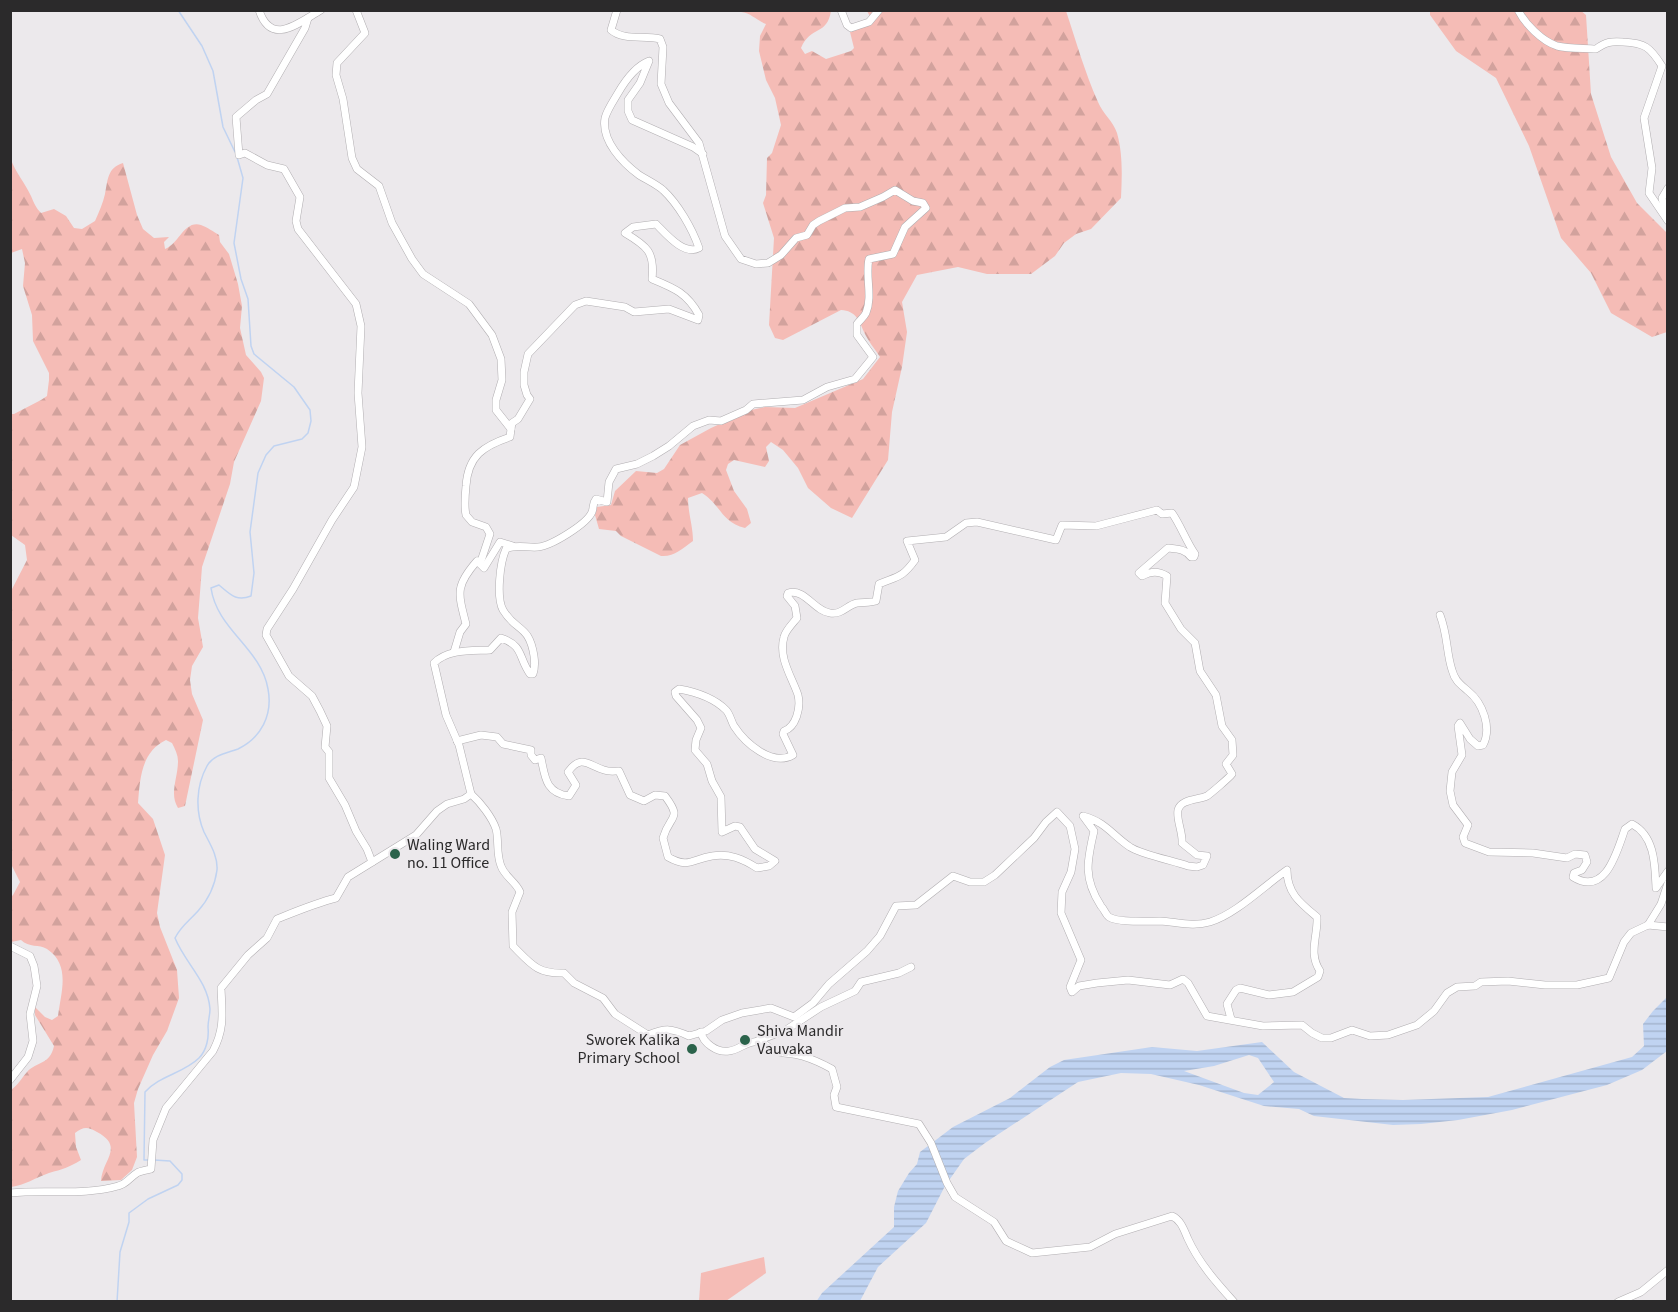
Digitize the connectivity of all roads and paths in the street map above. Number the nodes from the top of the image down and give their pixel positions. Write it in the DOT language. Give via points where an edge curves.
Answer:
graph roads {
  1 [pos="259,10"];
  2 [pos="321,10"];
  3 [pos="356,10"];
  4 [pos="617,10"];
  5 [pos="841,10"];
  6 [pos="879,10"];
  7 [pos="1518,10"];
  8 [pos="308,18"];
  9 [pos="703,154"];
  10 [pos="1668,188"];
  11 [pos="1668,220"];
  12 [pos="511,429"];
  13 [pos="513,546"];
  14 [pos="478,561"];
  15 [pos="1440,615"];
  16 [pos="454,652"];
  17 [pos="457,741"];
  18 [pos="471,794"];
  19 [pos="372,862"];
  20 [pos="1668,871"];
  21 [pos="1668,883"];
  22 [pos="1648,925"];
  23 [pos="1668,927"];
  24 [pos="10,946"];
  25 [pos="911,967"];
  26 [pos="1231,1019"];
  27 [pos="701,1032"];
  28 [pos="757,1041"];
  29 [pos="10,1080"];
  30 [pos="10,1193"];
  31 [pos="1668,1270"];
  32 [pos="1234,1302"];
  33 [pos="1618,1302"];
  1 -- 8 [label="street" via="263,23 273,30 282,31"];
  2 -- 8 [label="street"];
  3 -- 12 [label="street" via="365,33 337,63 336,75 352,158 357,169 379,186 392,223 423,274 469,304 492,335 501,359 502,380 496,410"];
  4 -- 9 [label="street" via="611,30 618,36 660,39 661,84"];
  5 -- 6 [label="street" via="851,28 869,22"];
  7 -- 11 [label="street" via="1523,20 1558,46 1596,49 1606,42 1640,43 1653,52 1662,66 1644,118 1652,168 1649,193"];
  8 -- 19 [label="street" via="267,94 236,117 237,144 239,155 245,153 284,169 300,197 298,229 356,304 361,326 358,393 362,447 354,487 266,635 289,676 312,696 320,711 327,726 329,778"];
  9 -- 12 [label="street" via="632,120 628,100 649,61 644,63 624,84 605,118 606,137 623,160 671,199 699,248 685,249 656,224 633,227 625,233 650,252 654,264 652,279 692,302 698,320 669,309 634,312 626,307 586,301 575,305 528,354 524,385 531,399"];
  9 -- 13 [label="street" via="725,236 741,258 756,264 768,263 781,255 796,238 807,235 813,225 835,213 860,207 895,189 923,203 926,208 904,227 893,254 868,259 868,300 865,314 857,324 857,335 873,357 855,379 803,400 753,404 721,421 709,420 693,426 653,456 616,469 609,482 607,502 596,499 586,520 564,537 543,546"];
  10 -- 11 [label="street" via="1662,198"];
  12 -- 14 [label="street" via="510,437 489,445 474,458 468,471 466,515 486,527 490,534 482,561"];
  13 -- 14 [label="street" via="500,542 484,567"];
  13 -- 16 [label="street" via="506,549 501,565 501,607 531,641 533,674 526,669 514,643 501,638 490,650"];
  14 -- 16 [label="street" via="459,590 465,624"];
  15 -- 20 [label="street" via="1458,684 1479,703 1485,720 1483,745 1478,746 1460,723 1458,726 1462,755 1452,772 1450,791 1453,805 1468,825 1465,843 1489,852 1567,858 1585,855 1587,862 1573,877 1581,882 1597,879 1609,871 1625,829 1632,824 1642,830 1650,843 1656,888"];
  16 -- 17 [label="street" via="434,663 446,715"];
  17 -- 18 [label="street"];
  17 -- 26 [label="street" via="481,735 531,750 535,760 541,758 548,784 563,795 569,796 576,785 568,772 580,762 619,771 630,795 644,801 655,795 664,796 675,810 663,838 668,857 687,864 712,856 729,856 757,868 769,866 775,861 755,849 740,827 722,832 721,797 707,764 695,750 701,728 675,692 691,691 716,702 728,711 745,740 761,753 790,758 793,755 783,734 795,724 798,697 783,659 784,637 797,618 788,593 796,592 821,611 832,614 855,603 876,601 879,585 904,574 915,560 907,541 946,537 966,523 1056,540 1062,525 1096,526 1157,510 1172,513 1194,557 1182,549 1168,548 1139,573 1142,576 1160,572 1167,576 1165,603 1195,643 1200,672 1216,695 1222,726 1232,740 1233,755 1226,764 1232,774 1208,795 1182,804 1178,810 1182,843 1197,855 1208,856 1203,865 1188,866 1131,848 1110,828 1083,816 1094,831 1087,874 1109,917 1190,925 1211,921 1245,903 1287,870 1296,899 1317,917 1313,956 1320,972 1293,992 1269,995 1236,990 1227,1004"];
  18 -- 19 [label="street" via="447,804 416,835"];
  18 -- 27 [label="street" via="496,829 500,864 520,892 512,912 513,946 534,967 564,973 648,1035 674,1029 689,1036"];
  19 -- 30 [label="street" via="348,877 336,898 277,919 267,939 225,982 221,988 223,1025 217,1042 166,1108 153,1140 151,1169 112,1188"];
  21 -- 22 [label="street"];
  22 -- 23 [label="street"];
  22 -- 26 [label="street" via="1631,933 1624,942 1609,978 1577,984 1508,981 1457,987 1417,1025 1388,1035 1370,1036 1352,1030 1322,1038 1302,1025 1263,1026"];
  24 -- 29 [label="street" via="30,956 37,986 30,1014 33,1041 28,1057"];
  25 -- 28 [label="street" via="861,982 855,991 786,1030"];
  26 -- 27 [label="street" via="1207,1016 1183,979 1170,985 1128,980 1097,983 1079,986 1072,992 1070,987 1081,960 1061,913 1061,903 1075,849 1070,826 1057,812 984,882 953,876 916,904 896,906 867,951 794,1017 771,1008 742,1013"];
  27 -- 28 [label="street" via="710,1046 721,1051"];
  28 -- 32 [label="street" via="772,1050 802,1056 832,1069 837,1087 836,1107 919,1124 955,1197 994,1222 1006,1241 1032,1253 1090,1247 1172,1216 1179,1219 1213,1281"];
  31 -- 33 [label="street" via="1641,1292"];
}
